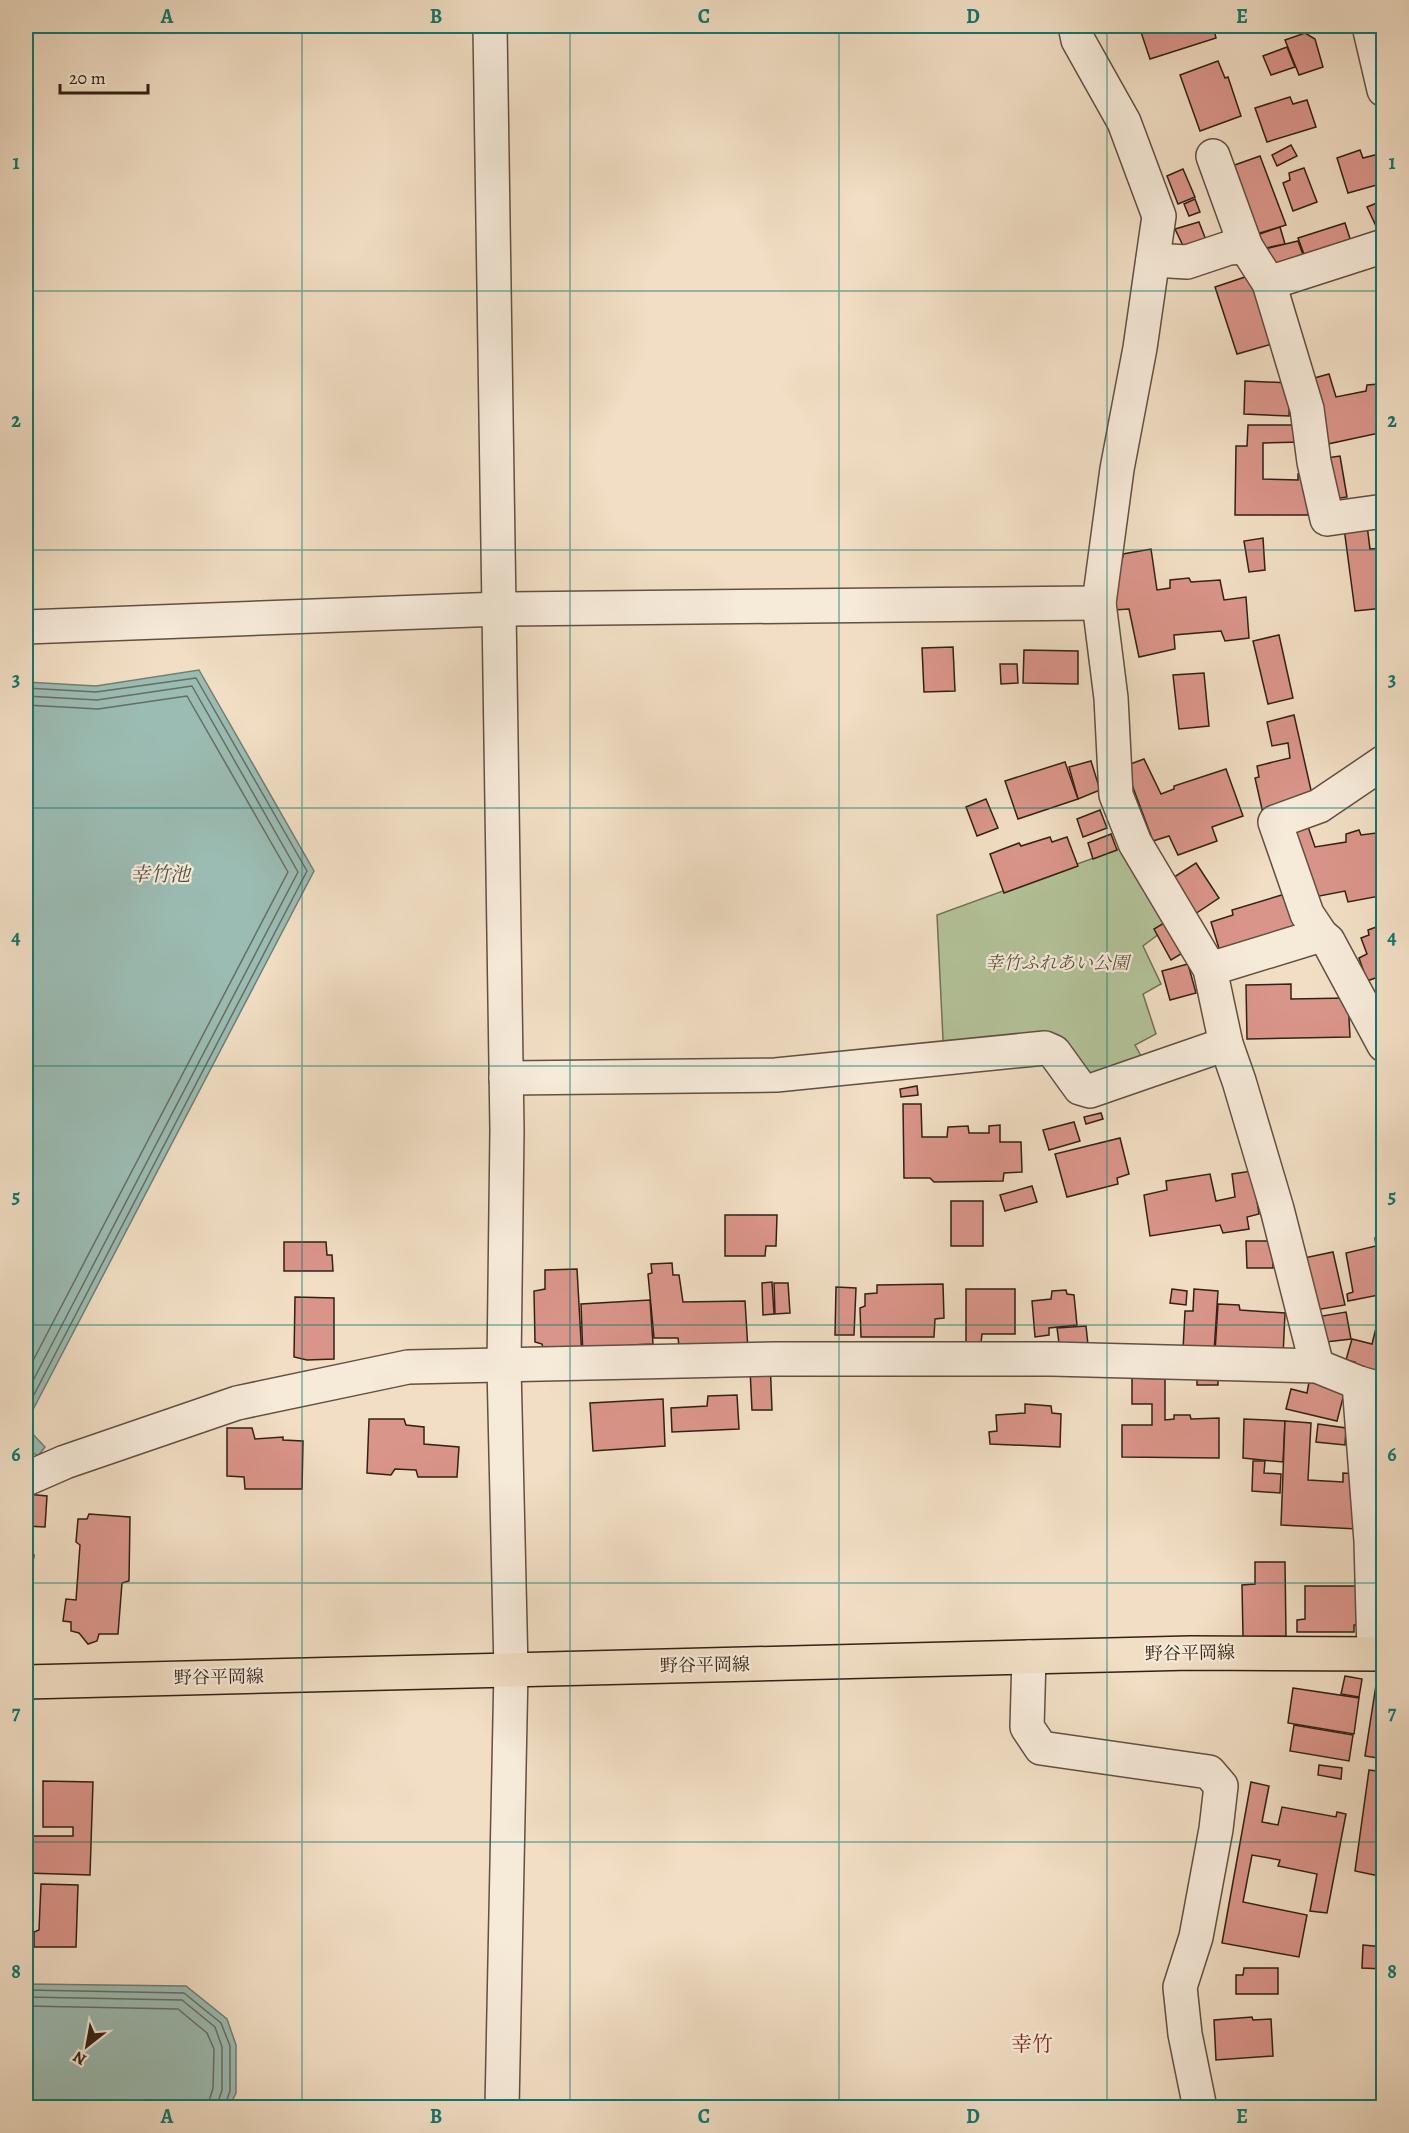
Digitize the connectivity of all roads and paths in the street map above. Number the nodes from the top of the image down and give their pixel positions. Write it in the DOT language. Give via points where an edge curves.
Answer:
graph roads {
  1 [pos="490,26"];
  2 [pos="1075,26"];
  3 [pos="1369,26"];
  4 [pos="1383,90"];
  5 [pos="1213,156"];
  6 [pos="1383,246"];
  7 [pos="1246,247"];
  8 [pos="1153,260"];
  9 [pos="1269,283"];
  10 [pos="1383,511"];
  11 [pos="1099,603"];
  12 [pos="500,609"];
  13 [pos="26,627"];
  14 [pos="1383,762"];
  15 [pos="1322,935"];
  16 [pos="1210,969"];
  17 [pos="1226,1044"];
  18 [pos="1383,1045"];
  19 [pos="506,1078"];
  20 [pos="504,1366"];
  21 [pos="1317,1366"];
  22 [pos="1371,1387"];
  23 [pos="26,1479"];
  24 [pos="1379,1653"];
  25 [pos="1029,1657"];
  26 [pos="511,1670"];
  27 [pos="26,1682"];
  28 [pos="502,2108"];
  29 [pos="1200,2108"];
  1 -- 12 [label="street"];
  2 -- 8 [label="street" via="1078,40 1124,122 1159,216"];
  3 -- 4 [label="street"];
  5 -- 7 [label="street"];
  6 -- 9 [label="street"];
  7 -- 8 [label="street" via="1229,248 1187,262"];
  7 -- 9 [label="street"];
  8 -- 11 [label="street" via="1117,469"];
  9 -- 10 [label="street" via="1307,409 1326,519"];
  11 -- 12 [label="street"];
  11 -- 16 [label="street" via="1111,698 1116,795 1135,843"];
  12 -- 13 [label="street"];
  12 -- 19 [label="street"];
  14 -- 15 [label="street" via="1319,806 1275,822 1307,914"];
  15 -- 16 [label="street"];
  15 -- 18 [label="street"];
  16 -- 17 [label="street"];
  17 -- 19 [label="street" via="1090,1090 1080,1088 1054,1052 1045,1048 776,1075"];
  17 -- 21 [label="street" via="1277,1209"];
  19 -- 20 [label="street"];
  20 -- 21 [label="street" via="775,1359 1052,1359"];
  20 -- 23 [label="street" via="408,1367 237,1403"];
  20 -- 26 [label="street"];
  21 -- 22 [label="street"];
  22 -- 24 [label="street" via="1371,1541"];
  24 -- 25 [label="main road, 野谷平岡線"];
  25 -- 26 [label="main road, 野谷平岡線"];
  25 -- 29 [label="street" via="1027,1727 1041,1748 1209,1772 1221,1786 1196,1937 1180,1987"];
  26 -- 27 [label="main road, 野谷平岡線"];
  26 -- 28 [label="street"];
}
